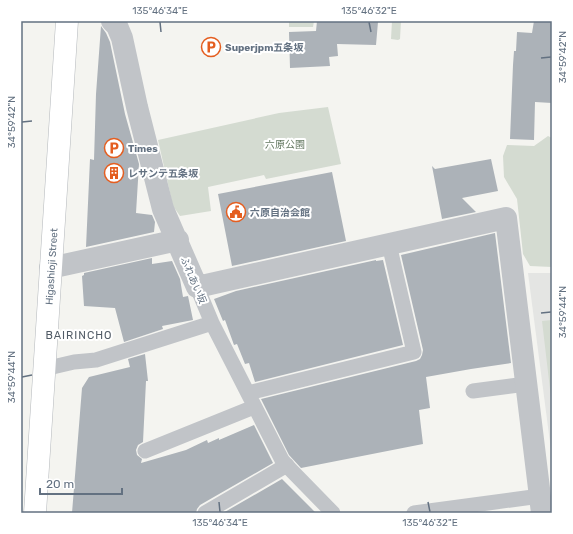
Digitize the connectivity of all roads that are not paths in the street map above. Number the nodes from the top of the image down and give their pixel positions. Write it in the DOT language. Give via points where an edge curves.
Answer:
graph roads {
  1 [pos="67,21"];
  2 [pos="112,21"];
  3 [pos="178,240"];
  4 [pos="389,244"];
  5 [pos="50,268"];
  6 [pos="197,287"];
  7 [pos="212,323"];
  8 [pos="44,369"];
  9 [pos="526,384"];
  10 [pos="473,391"];
  11 [pos="248,393"];
  12 [pos="254,407"];
  13 [pos="145,451"];
  14 [pos="287,465"];
  15 [pos="541,504"];
  16 [pos="35,513"];
  17 [pos="205,513"];
  18 [pos="333,513"];
  19 [pos="414,513"];
  1 -- 5 [label="main road, Higashioji Street"];
  2 -- 3 [label="street, ふれあい坂" via="122,38 163,209"];
  3 -- 5 [label="street"];
  3 -- 6 [label="street, ふれあい坂"];
  4 -- 6 [label="street"];
  4 -- 9 [label="street" via="506,218"];
  4 -- 11 [label="lane" via="414,352"];
  5 -- 8 [label="main road, Higashioji Street"];
  6 -- 7 [label="lane, ふれあい坂"];
  7 -- 8 [label="lane" via="96,360"];
  7 -- 11 [label="lane, ふれあい坂"];
  8 -- 16 [label="main road, Higashioji Street"];
  9 -- 10 [label="lane"];
  9 -- 15 [label="street"];
  11 -- 12 [label="lane, ふれあい坂"];
  12 -- 13 [label="lane"];
  12 -- 14 [label="lane, ふれあい坂"];
  14 -- 17 [label="lane"];
  14 -- 18 [label="lane, ふれあい坂"];
  15 -- 19 [label="lane"];
}
